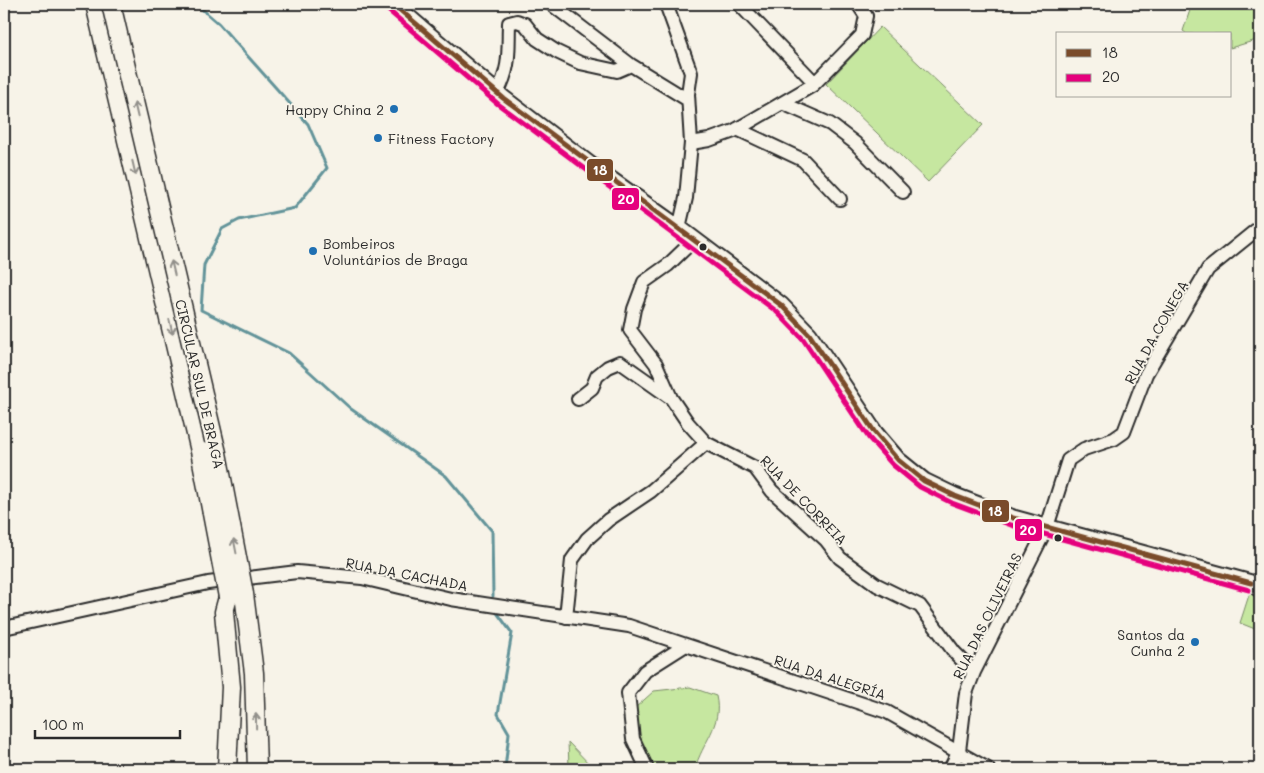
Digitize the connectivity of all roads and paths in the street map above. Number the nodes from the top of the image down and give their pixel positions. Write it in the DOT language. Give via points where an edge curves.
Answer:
graph roads {
  1 [pos="95,4"];
  2 [pos="112,4"];
  3 [pos="393,4"];
  4 [pos="551,4"];
  5 [pos="666,4"];
  6 [pos="739,4"];
  7 [pos="858,4"];
  8 [pos="631,65"];
  9 [pos="815,83"];
  10 [pos="497,93"];
  11 [pos="688,100"];
  12 [pos="782,103"];
  13 [pos="737,129"];
  14 [pos="691,143"];
  15 [pos="903,192"];
  16 [pos="840,199"];
  17 [pos="1260,227"];
  18 [pos="679,228"];
  19 [pos="695,239"];
  20 [pos="671,398"];
  21 [pos="578,399"];
  22 [pos="706,443"];
  23 [pos="1047,527"];
  24 [pos="1257,585"];
  25 [pos="236,595"];
  26 [pos="566,617"];
  27 [pos="4,628"];
  28 [pos="686,645"];
  29 [pos="974,672"];
  30 [pos="959,752"];
  31 [pos="227,769"];
  32 [pos="240,769"];
  33 [pos="256,769"];
  34 [pos="647,769"];
  35 [pos="950,769"];
  36 [pos="988,769"];
  1 -- 25 [label="highway, CIRCULAR SUL DE BRAGA, one-way, bridge" via="210,498"];
  25 -- 2 [label="highway, CIRCULAR SUL DE BRAGA, one-way, bridge" via="217,453"];
  3 -- 10 [label="main road"];
  4 -- 8 [label="street"];
  5 -- 11 [label="street" via="690,73"];
  6 -- 9 [label="street"];
  7 -- 9 [label="street" via="866,16 862,35"];
  8 -- 10 [label="street" via="617,71 580,63 537,39 525,24 518,21 508,23 510,53 505,79"];
  8 -- 11 [label="street"];
  9 -- 12 [label="street"];
  10 -- 18 [label="main road"];
  11 -- 14 [label="street"];
  12 -- 13 [label="street"];
  12 -- 15 [label="street" via="830,124 855,143"];
  13 -- 14 [label="street"];
  13 -- 16 [label="street" via="803,160"];
  14 -- 18 [label="street" via="686,198"];
  17 -- 23 [label="street, RUA DA CONEGA" via="1208,269 1146,374 1124,432 1114,439 1084,449 1068,460"];
  18 -- 19 [label="main road"];
  19 -- 20 [label="street, RUA DE CORREIA" via="644,282 630,330 656,364"];
  19 -- 23 [label="main road" via="781,305 809,334 874,433 898,460 924,481 955,496"];
  20 -- 21 [label="street" via="620,362 597,376 592,388"];
  20 -- 22 [label="street, RUA DE CORREIA"];
  22 -- 26 [label="street" via="586,539 572,560"];
  22 -- 29 [label="street, RUA DE CORREIA" via="755,468 772,491 826,540 840,558 877,585 920,606"];
  23 -- 24 [label="main road"];
  23 -- 29 [label="street, RUA DAS OLIVEIRAS"];
  25 -- 31 [label="highway" via="224,612 230,687"];
  25 -- 32 [label="highway, CIRCULAR SUL DE BRAGA"];
  33 -- 25 [label="highway, CIRCULAR SUL DE BRAGA, one-way" via="254,673"];
  26 -- 27 [label="street, RUA DA CACHADA" via="451,599 362,578 297,572 208,582"];
  26 -- 28 [label="street, RUA DA CACHADA" via="629,626"];
  28 -- 30 [label="street, RUA DA ALEGRÍA" via="887,712"];
  28 -- 34 [label="street" via="645,671 628,693 633,739"];
  29 -- 30 [label="street, RUA DAS OLIVEIRAS" via="966,693"];
  30 -- 35 [label="street"];
  30 -- 36 [label="street, RUA DA ALEGRÍA"];
}
